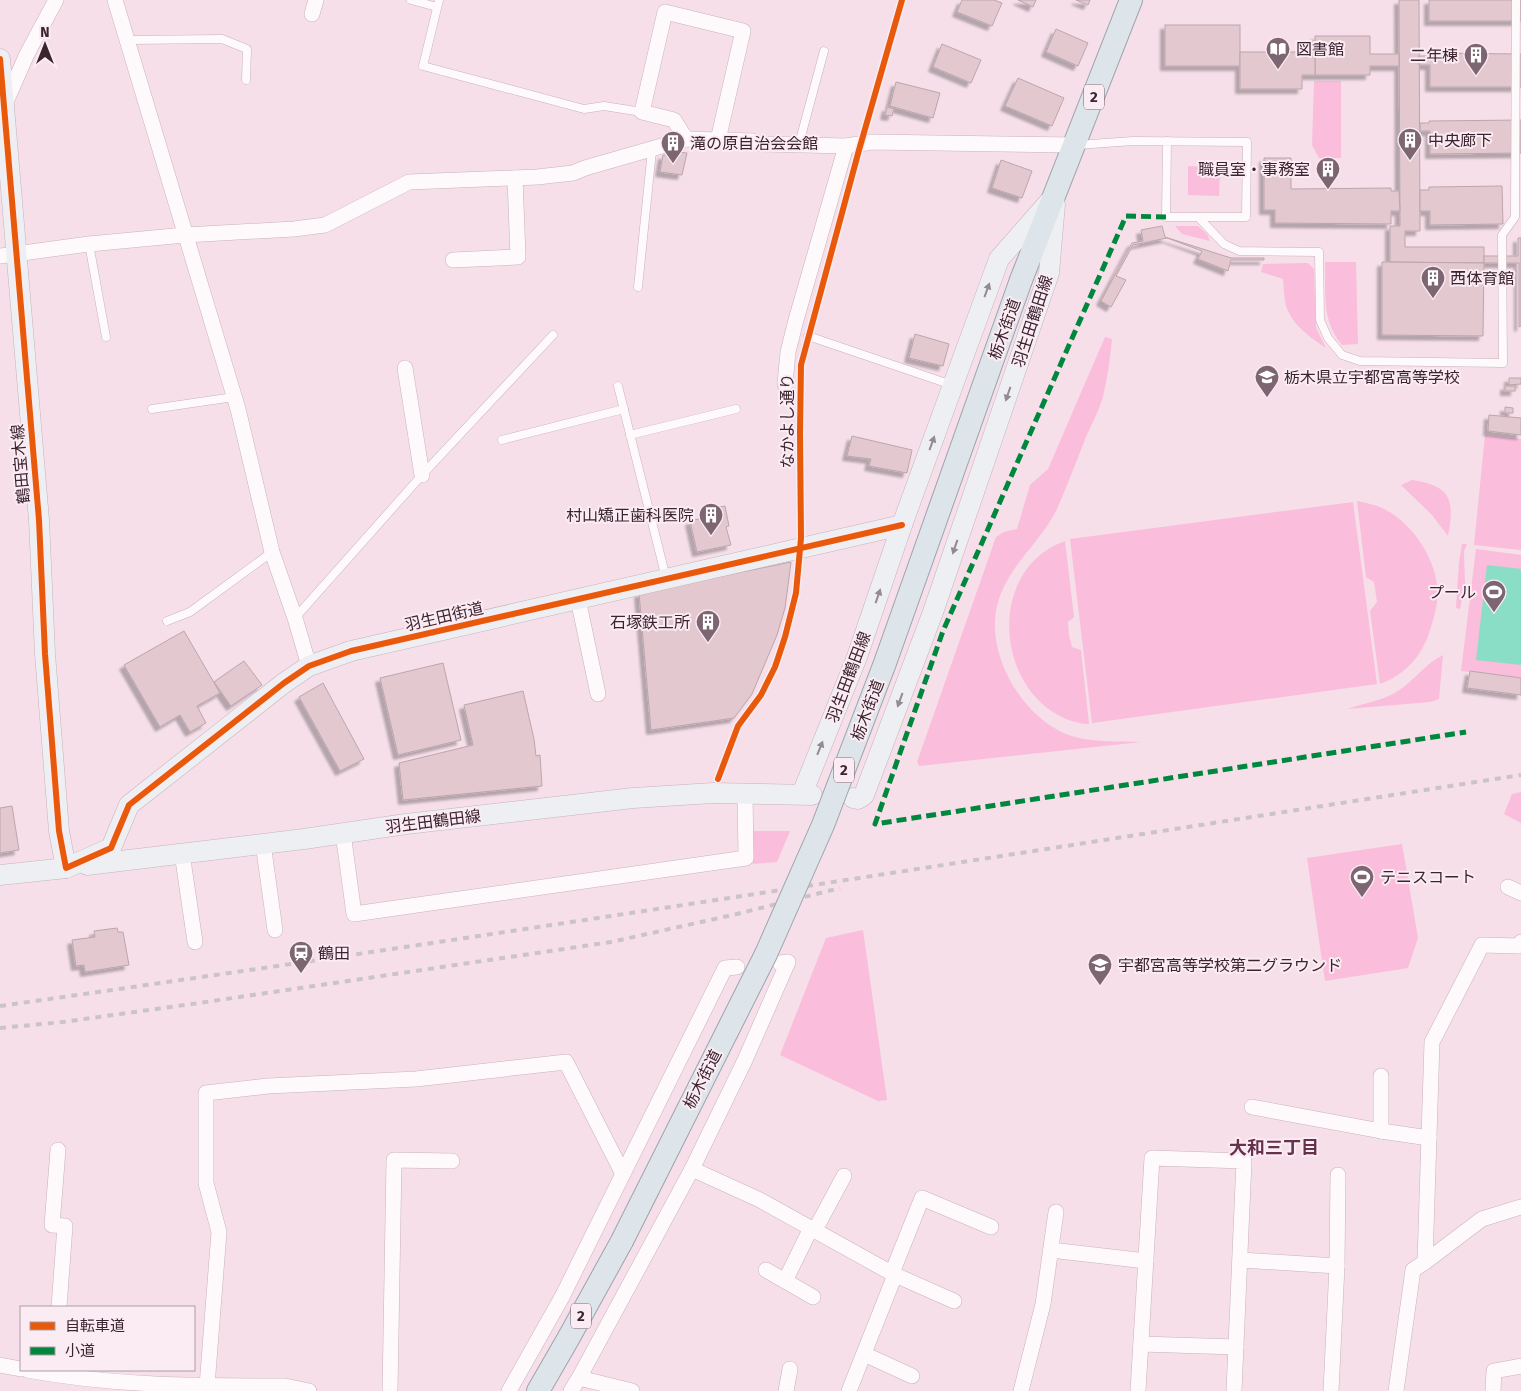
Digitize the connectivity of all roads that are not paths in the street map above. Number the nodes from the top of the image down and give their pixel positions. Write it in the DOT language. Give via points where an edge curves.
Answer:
graph roads {
  1 [pos="56,0"];
  2 [pos="115,0"];
  3 [pos="411,0"];
  4 [pos="1131,0"];
  5 [pos="1516,0"];
  6 [pos="438,3"];
  7 [pos="128,40"];
  8 [pos="824,50"];
  9 [pos="0,59"];
  10 [pos="246,80"];
  11 [pos="2,110"];
  12 [pos="642,112"];
  13 [pos="686,139"];
  14 [pos="718,140"];
  15 [pos="1167,141"];
  16 [pos="798,144"];
  17 [pos="1075,145"];
  18 [pos="846,146"];
  19 [pos="652,150"];
  20 [pos="515,178"];
  21 [pos="1055,194"];
  22 [pos="1198,217"];
  23 [pos="185,235"];
  24 [pos="88,244"];
  25 [pos="8,255"];
  26 [pos="453,260"];
  27 [pos="638,288"];
  28 [pos="553,335"];
  29 [pos="808,336"];
  30 [pos="106,338"];
  31 [pos="404,368"];
  32 [pos="785,384"];
  33 [pos="952,385"];
  34 [pos="618,386"];
  35 [pos="234,397"];
  36 [pos="152,409"];
  37 [pos="736,409"];
  38 [pos="624,410"];
  39 [pos="630,435"];
  40 [pos="502,440"];
  41 [pos="422,475"];
  42 [pos="902,525"];
  43 [pos="272,552"];
  44 [pos="666,579"];
  45 [pos="578,599"];
  46 [pos="295,618"];
  47 [pos="167,621"];
  48 [pos="309,666"];
  49 [pos="598,694"];
  50 [pos="745,793"];
  51 [pos="853,798"];
  52 [pos="343,833"];
  53 [pos="262,843"];
  54 [pos="182,853"];
  55 [pos="66,868"];
  56 [pos="0,875"];
  57 [pos="275,930"];
  58 [pos="195,942"];
  59 [pos="1520,947"];
  60 [pos="780,963"];
  61 [pos="737,967"];
  62 [pos="1380,1076"];
  63 [pos="1252,1107"];
  64 [pos="1380,1131"];
  65 [pos="1430,1138"];
  66 [pos="58,1150"];
  67 [pos="452,1161"];
  68 [pos="692,1169"];
  69 [pos="623,1174"];
  70 [pos="1338,1175"];
  71 [pos="844,1176"];
  72 [pos="1521,1207"];
  73 [pos="1056,1212"];
  74 [pos="991,1227"];
  75 [pos="813,1229"];
  76 [pos="1051,1250"];
  77 [pos="1241,1260"];
  78 [pos="1146,1261"];
  79 [pos="1425,1262"];
  80 [pos="1337,1266"];
  81 [pos="766,1270"];
  82 [pos="894,1274"];
  83 [pos="786,1281"];
  84 [pos="813,1297"];
  85 [pos="954,1301"];
  86 [pos="59,1306"];
  87 [pos="1141,1344"];
  88 [pos="1236,1347"];
  89 [pos="864,1354"];
  90 [pos="0,1365"];
  91 [pos="1521,1366"];
  92 [pos="20,1369"];
  93 [pos="790,1369"];
  94 [pos="40,1371"];
  95 [pos="54,1372"];
  96 [pos="912,1376"];
  97 [pos="73,1385"];
  98 [pos="575,1385"];
  99 [pos="136,1387"];
  100 [pos="201,1387"];
  101 [pos="306,1391"];
  102 [pos="390,1391"];
  103 [pos="509,1391"];
  104 [pos="538,1391"];
  105 [pos="632,1391"];
  106 [pos="786,1391"];
  107 [pos="849,1391"];
  108 [pos="1021,1391"];
  109 [pos="1138,1391"];
  110 [pos="1234,1391"];
  111 [pos="1331,1391"];
  112 [pos="1396,1391"];
  113 [pos="1493,1391"];
  1 -- 11 [label="street"];
  2 -- 7 [label="street"];
  3 -- 6 [label="lane"];
  4 -- 17 [label="main road, 栃木街道 / 2"];
  5 -- 22 [label="lane" via="1515,217 1502,235 1503,363 1360,361 1342,354 1328,338 1320,320 1318,252 1239,251 1224,244"];
  6 -- 12 [label="lane" via="423,66 584,109 604,106"];
  7 -- 10 [label="lane" via="222,39 246,49"];
  7 -- 23 [label="street"];
  8 -- 16 [label="lane"];
  9 -- 11 [label="main road, 鶴田宝木線"];
  11 -- 25 [label="main road, 鶴田宝木線"];
  12 -- 13 [label="street" via="674,120"];
  12 -- 14 [label="street" via="665,12 743,31"];
  13 -- 14 [label="street"];
  13 -- 19 [label="street"];
  14 -- 16 [label="street"];
  15 -- 17 [label="lane"];
  15 -- 22 [label="lane" via="1166,217"];
  15 -- 22 [label="lane" via="1247,142 1246,217"];
  16 -- 18 [label="street"];
  17 -- 18 [label="street" via="872,142"];
  17 -- 21 [label="main road, 栃木街道 / 2"];
  18 -- 32 [label="street" via="796,320"];
  19 -- 20 [label="street" via="573,173"];
  19 -- 27 [label="lane"];
  20 -- 23 [label="street" via="410,182 325,225"];
  20 -- 26 [label="street" via="518,257"];
  33 -- 21 [label="main road, 羽生田鶴田線, one-way" via="999,259"];
  21 -- 51 [label="main road, 羽生田鶴田線, one-way" via="1049,273 933,612 864,795"];
  21 -- 104 [label="main road, 栃木街道 / 2, bridge" via="823,825 766,954 622,1241"];
  23 -- 24 [label="street"];
  23 -- 35 [label="street"];
  24 -- 25 [label="street"];
  24 -- 30 [label="lane"];
  25 -- 55 [label="main road, 鶴田宝木線" via="39,520 59,831"];
  28 -- 41 [label="lane"];
  29 -- 33 [label="lane"];
  31 -- 41 [label="street"];
  42 -- 33 [label="main road, 羽生田鶴田線, one-way"];
  34 -- 38 [label="lane"];
  35 -- 36 [label="lane"];
  35 -- 43 [label="street"];
  37 -- 39 [label="lane"];
  38 -- 39 [label="lane"];
  38 -- 40 [label="lane"];
  39 -- 44 [label="lane"];
  41 -- 46 [label="lane"];
  42 -- 44 [label="main road, 羽生田街道"];
  50 -- 42 [label="main road, 羽生田鶴田線, one-way" via="807,794"];
  43 -- 46 [label="street"];
  43 -- 47 [label="lane" via="190,612"];
  44 -- 45 [label="main road, 羽生田街道"];
  45 -- 48 [label="main road, 羽生田街道" via="351,651"];
  45 -- 49 [label="street"];
  46 -- 48 [label="street"];
  48 -- 55 [label="main road, 羽生田街道" via="129,805 112,848"];
  50 -- 52 [label="main road, 羽生田鶴田線" via="633,798"];
  50 -- 52 [label="street" via="746,858 354,914"];
  52 -- 53 [label="main road, 羽生田鶴田線"];
  53 -- 54 [label="main road, 羽生田鶴田線"];
  53 -- 57 [label="street"];
  54 -- 55 [label="main road, 羽生田鶴田線"];
  54 -- 58 [label="street"];
  55 -- 56 [label="main road, 羽生田街道"];
  59 -- 65 [label="street" via="1482,945 1432,1042"];
  60 -- 68 [label="street" via="788,962"];
  61 -- 69 [label="street" via="725,968"];
  62 -- 64 [label="street"];
  63 -- 64 [label="street"];
  64 -- 65 [label="street"];
  65 -- 79 [label="street"];
  66 -- 86 [label="street" via="52,1225 65,1226"];
  67 -- 102 [label="street" via="394,1160"];
  68 -- 75 [label="street"];
  68 -- 98 [label="street"];
  69 -- 100 [label="street" via="566,1062 416,1078 268,1086 206,1093 206,1183 219,1232"];
  69 -- 103 [label="street" via="562,1297"];
  70 -- 80 [label="street"];
  71 -- 75 [label="street"];
  72 -- 79 [label="street" via="1482,1218"];
  73 -- 76 [label="street"];
  74 -- 82 [label="street" via="922,1198"];
  75 -- 82 [label="street"];
  75 -- 83 [label="street"];
  76 -- 78 [label="street"];
  76 -- 108 [label="street" via="1043,1304"];
  77 -- 78 [label="street" via="1244,1162 1152,1158"];
  77 -- 80 [label="street"];
  77 -- 88 [label="street"];
  78 -- 87 [label="street"];
  79 -- 112 [label="street" via="1413,1270"];
  80 -- 111 [label="street"];
  81 -- 83 [label="street"];
  82 -- 85 [label="street"];
  82 -- 89 [label="street"];
  83 -- 84 [label="street"];
  87 -- 88 [label="street"];
  87 -- 109 [label="street"];
  88 -- 110 [label="street"];
  89 -- 96 [label="street"];
  89 -- 107 [label="street"];
  90 -- 92 [label="street"];
  91 -- 113 [label="street" via="1494,1371"];
  93 -- 106 [label="street"];
  94 -- 95 [label="street"];
  95 -- 97 [label="street"];
  97 -- 99 [label="street"];
  98 -- 105 [label="street"];
  99 -- 100 [label="street"];
  100 -- 101 [label="street" via="285,1386"];
}
